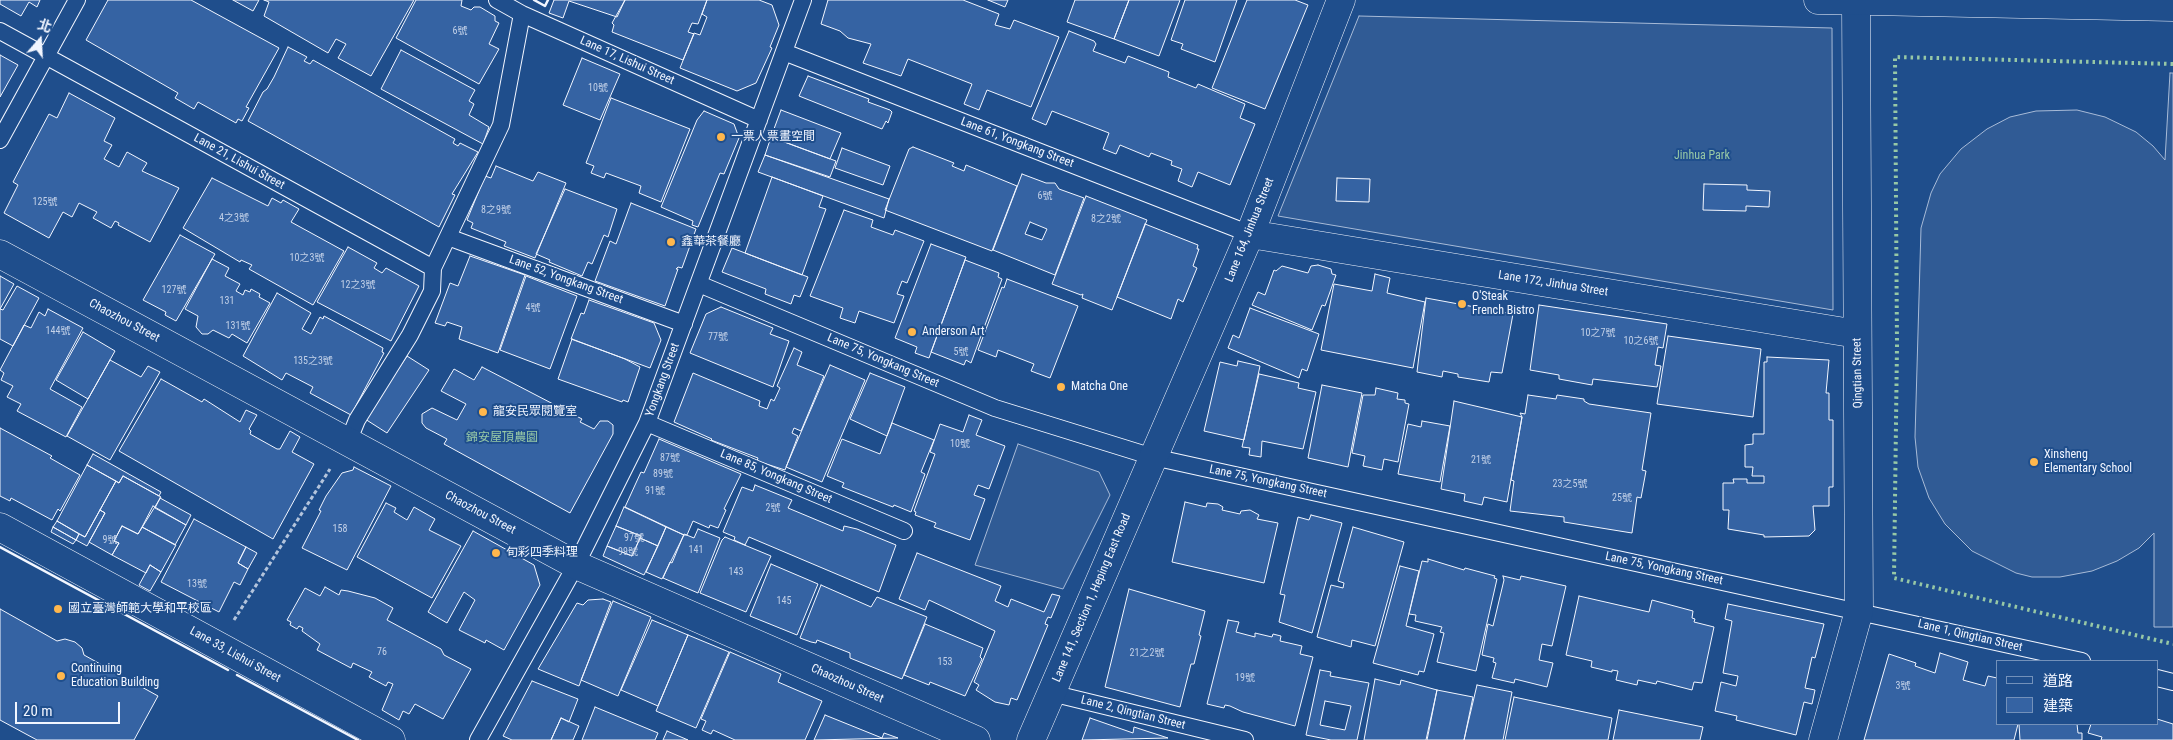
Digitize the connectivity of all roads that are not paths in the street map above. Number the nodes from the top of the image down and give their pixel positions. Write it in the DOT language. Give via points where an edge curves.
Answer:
graph roads {
  1 [pos="77,0"];
  2 [pos="497,0"];
  3 [pos="803,0"];
  4 [pos="1341,0"];
  5 [pos="1818,0"];
  6 [pos="1856,1"];
  7 [pos="2173,7"];
  8 [pos="522,14"];
  9 [pos="0,31"];
  10 [pos="784,52"];
  11 [pos="46,56"];
  12 [pos="759,120"];
  13 [pos="0,140"];
  14 [pos="1250,234"];
  15 [pos="448,237"];
  16 [pos="0,254"];
  17 [pos="433,268"];
  18 [pos="699,284"];
  19 [pos="684,324"];
  20 [pos="1857,334"];
  21 [pos="647,423"];
  22 [pos="348,442"];
  23 [pos="1153,457"];
  24 [pos="0,527"];
  25 [pos="904,532"];
  26 [pos="576,565"];
  27 [pos="1859,611"];
  28 [pos="2078,660"];
  29 [pos="2158,678"];
  30 [pos="2173,682"];
  31 [pos="1051,693"];
  32 [pos="391,740"];
  33 [pos="478,740"];
  34 [pos="976,740"];
  35 [pos="1031,740"];
  36 [pos="1245,740"];
  37 [pos="1823,740"];
  1 -- 11 [label="lane"];
  2 -- 8 [label="lane, Lane 17, Lishui Street"];
  3 -- 10 [label="lane, Yongkang Street"];
  4 -- 14 [label="street, Lane 164, Jinhua Street"];
  5 -- 6 [label="street"];
  6 -- 7 [label="street"];
  6 -- 20 [label="street, Qingtian Street"];
  8 -- 12 [label="lane, Lane 17, Lishui Street"];
  8 -- 15 [label="lane" via="501,124"];
  9 -- 11 [label="lane, Lane 21, Lishui Street"];
  10 -- 12 [label="lane, Yongkang Street"];
  10 -- 14 [label="lane, Lane 61, Yongkang Street"];
  11 -- 13 [label="lane"];
  11 -- 17 [label="lane, Lane 21, Lishui Street"];
  12 -- 18 [label="lane, Yongkang Street"];
  14 -- 20 [label="street, Lane 172, Jinhua Street"];
  14 -- 23 [label="street, Lane 164, Jinhua Street"];
  15 -- 17 [label="lane"];
  15 -- 19 [label="lane, Lane 52, Yongkang Street"];
  16 -- 22 [label="street, Chaozhou Street"];
  17 -- 22 [label="lane" via="432,291 410,335 356,420"];
  18 -- 19 [label="lane, Yongkang Street"];
  18 -- 23 [label="lane, Lane 75, Yongkang Street" via="995,408"];
  19 -- 21 [label="lane, Yongkang Street"];
  20 -- 27 [label="street, Qingtian Street"];
  21 -- 25 [label="lane, Lane 85, Yongkang Street"];
  21 -- 26 [label="lane, Yongkang Street"];
  22 -- 26 [label="street, Chaozhou Street"];
  23 -- 27 [label="lane, Lane 75, Yongkang Street"];
  23 -- 31 [label="street, Lane 141, Section 1, Heping East Road"];
  24 -- 32 [label="street, Lane 33, Lishui Street" via="230,659"];
  26 -- 33 [label="lane, Yongkang Street"];
  26 -- 34 [label="street, Chaozhou Street"];
  27 -- 28 [label="lane, Lane 1, Qingtian Street"];
  27 -- 37 [label="street, Qingtian Street"];
  29 -- 30 [label="lane"];
  31 -- 35 [label="street, Lane 141, Section 1, Heping East Road"];
  31 -- 36 [label="lane, Lane 2, Qingtian Street"];
}
